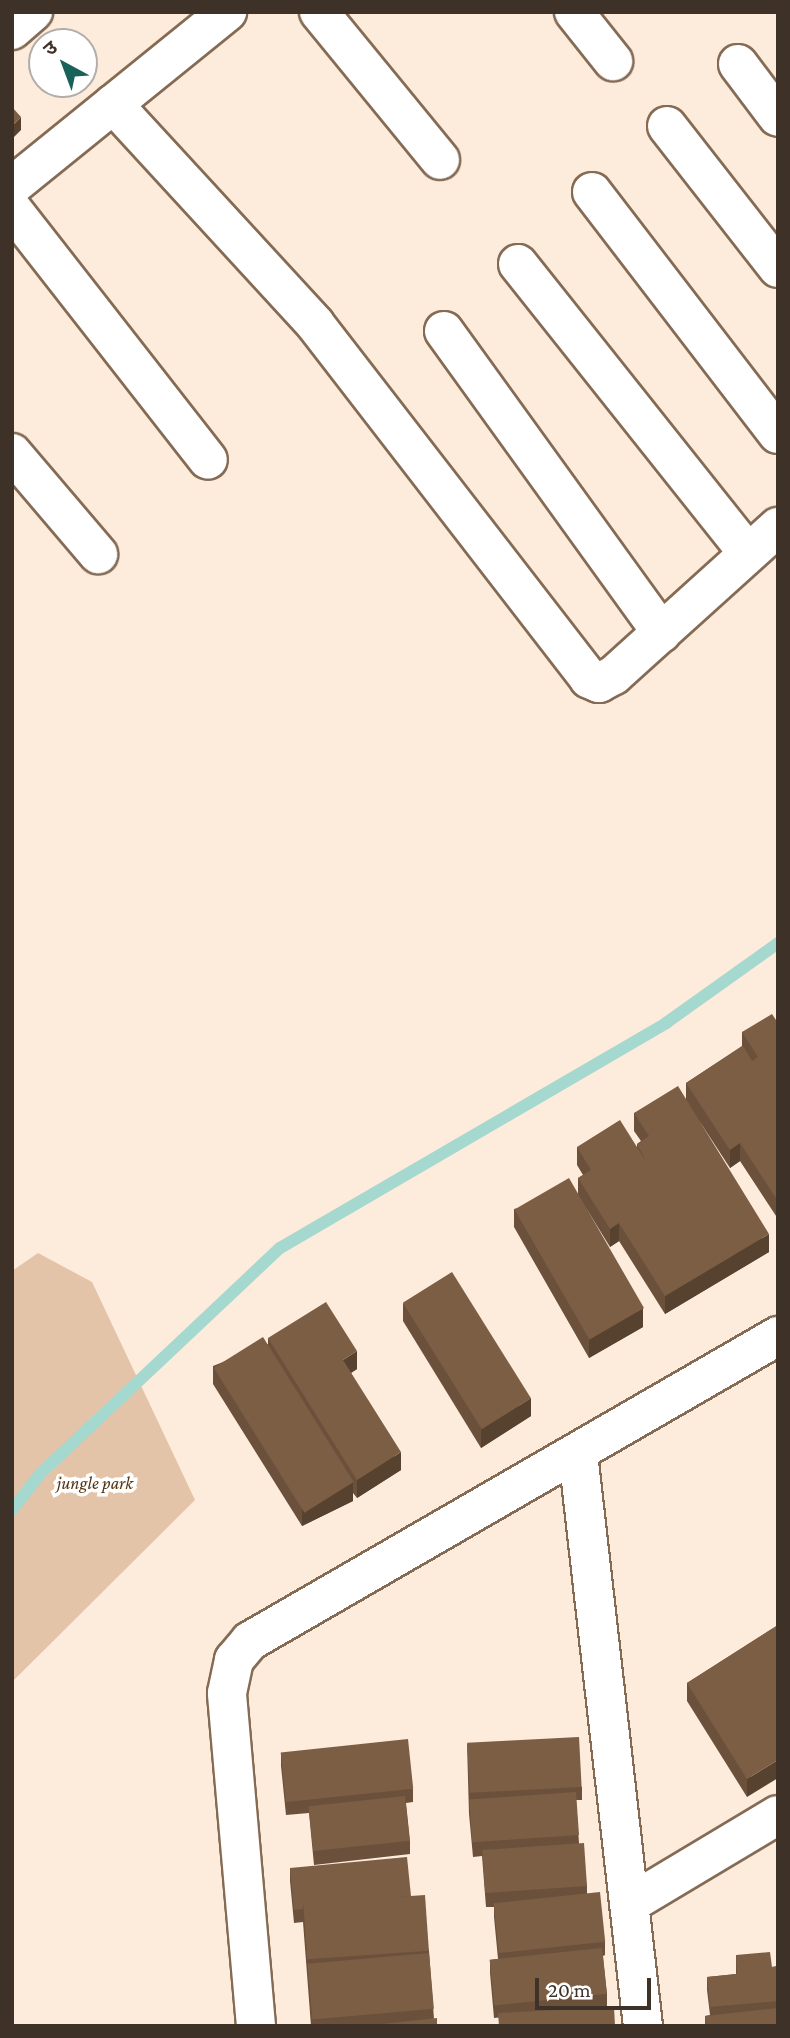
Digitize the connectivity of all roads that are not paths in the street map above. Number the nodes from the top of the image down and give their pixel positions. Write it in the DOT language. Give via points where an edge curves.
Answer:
graph roads {
  1 [pos="33,12"];
  2 [pos="227,12"];
  3 [pos="319,12"];
  4 [pos="574,12"];
  5 [pos="12,30"];
  6 [pos="612,61"];
  7 [pos="738,64"];
  8 [pos="113,104"];
  9 [pos="778,117"];
  10 [pos="667,126"];
  11 [pos="440,160"];
  12 [pos="12,186"];
  13 [pos="592,192"];
  14 [pos="12,209"];
  15 [pos="518,264"];
  16 [pos="778,268"];
  17 [pos="444,331"];
  18 [pos="778,434"];
  19 [pos="12,453"];
  20 [pos="208,460"];
  21 [pos="778,527"];
  22 [pos="747,552"];
  23 [pos="97,554"];
  24 [pos="662,633"];
  25 [pos="778,1336"];
  26 [pos="578,1454"];
  27 [pos="778,1815"];
  28 [pos="631,1903"];
  29 [pos="256,2026"];
  30 [pos="643,2026"];
  1 -- 5 [label="street"];
  2 -- 8 [label="street"];
  3 -- 11 [label="street"];
  4 -- 6 [label="street"];
  7 -- 9 [label="street"];
  8 -- 12 [label="street"];
  8 -- 24 [label="street" via="315,324 589,679 599,682 614,675"];
  10 -- 16 [label="street"];
  13 -- 18 [label="street"];
  14 -- 20 [label="street"];
  15 -- 22 [label="street"];
  17 -- 24 [label="street"];
  19 -- 23 [label="street"];
  21 -- 22 [label="street"];
  22 -- 24 [label="street"];
  25 -- 26 [label="street"];
  26 -- 28 [label="street"];
  26 -- 29 [label="street" via="250,1641 234,1660 228,1693"];
  27 -- 28 [label="street"];
  28 -- 30 [label="street"];
}
